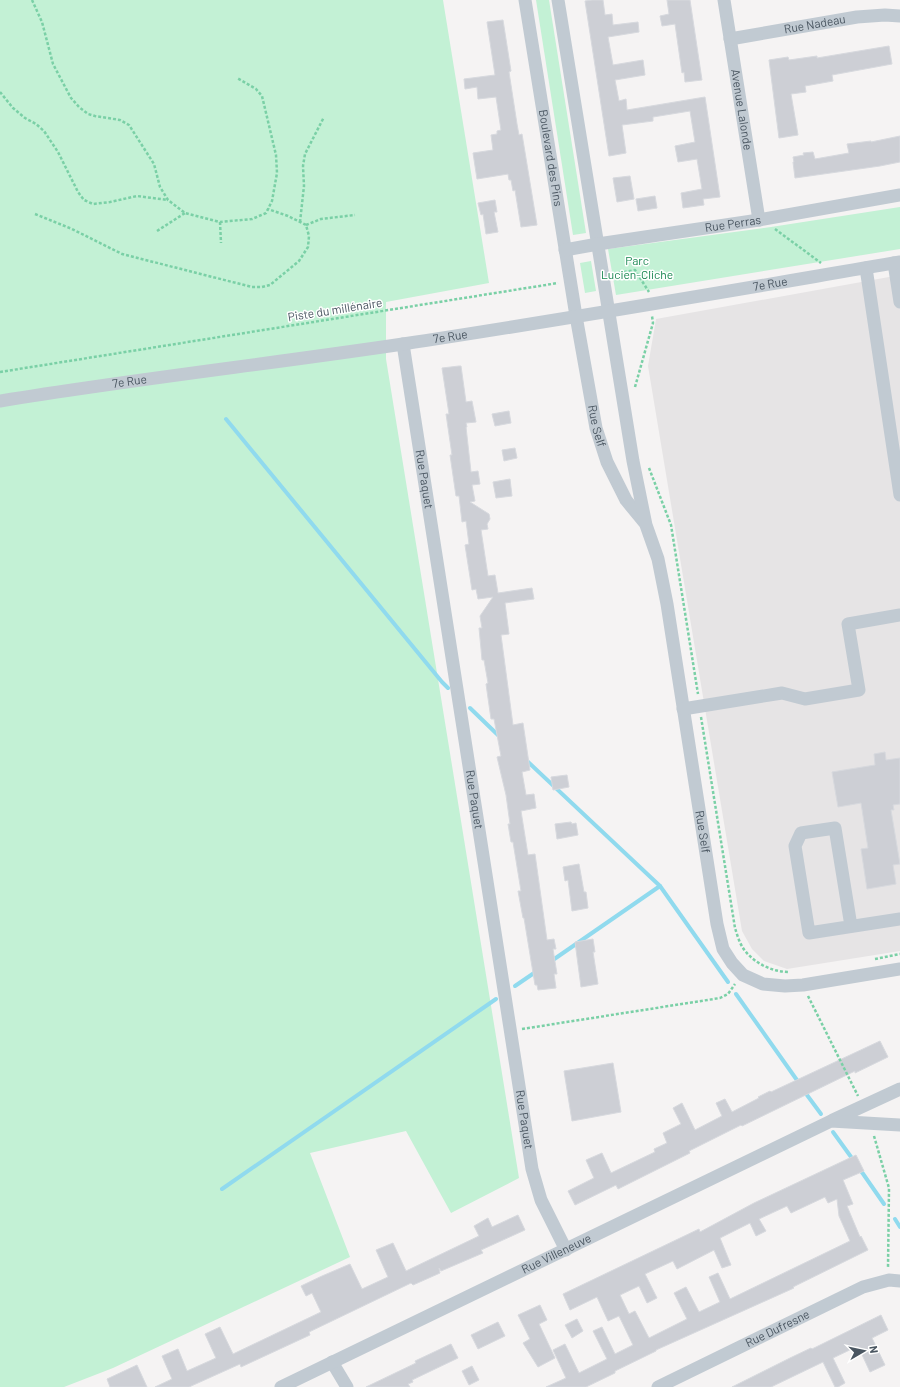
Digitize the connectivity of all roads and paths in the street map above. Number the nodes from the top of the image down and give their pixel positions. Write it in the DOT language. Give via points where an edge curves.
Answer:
graph roads {
  1 [pos="32,0"];
  2 [pos="525,0"];
  3 [pos="558,0"];
  4 [pos="724,0"];
  5 [pos="900,16"];
  6 [pos="730,39"];
  7 [pos="237,78"];
  8 [pos="0,92"];
  9 [pos="324,117"];
  10 [pos="900,195"];
  11 [pos="168,200"];
  12 [pos="268,209"];
  13 [pos="185,213"];
  14 [pos="36,214"];
  15 [pos="355,215"];
  16 [pos="759,220"];
  17 [pos="220,222"];
  18 [pos="300,222"];
  19 [pos="306,225"];
  20 [pos="158,231"];
  21 [pos="221,243"];
  22 [pos="598,244"];
  23 [pos="566,250"];
  24 [pos="897,262"];
  25 [pos="866,268"];
  26 [pos="832,273"];
  27 [pos="603,276"];
  28 [pos="570,281"];
  29 [pos="900,302"];
  30 [pos="651,304"];
  31 [pos="609,312"];
  32 [pos="576,316"];
  33 [pos="403,344"];
  34 [pos="0,372"];
  35 [pos="0,401"];
  36 [pos="900,495"];
  37 [pos="646,525"];
  38 [pos="900,615"];
  39 [pos="683,709"];
  40 [pos="900,919"];
  41 [pos="851,926"];
  42 [pos="735,928"];
  43 [pos="900,954"];
  44 [pos="871,959"];
  45 [pos="900,969"];
  46 [pos="793,972"];
  47 [pos="743,975"];
  48 [pos="803,985"];
  49 [pos="512,1031"];
  50 [pos="900,1089"];
  51 [pos="863,1106"];
  52 [pos="831,1121"];
  53 [pos="869,1123"];
  54 [pos="900,1125"];
  55 [pos="566,1250"];
  56 [pos="894,1280"];
  57 [pos="332,1362"];
  58 [pos="281,1387"];
  59 [pos="347,1387"];
  60 [pos="658,1387"];
  1 -- 11 [label="path" via="42,22 53,64 71,98 88,114 120,120 129,125 154,164 160,187"];
  2 -- 23 [label="street, Boulevard des Pins"];
  3 -- 22 [label="street"];
  4 -- 6 [label="street, Avenue Lalonde"];
  5 -- 6 [label="street, Rue Nadeau" via="857,17"];
  6 -- 16 [label="street, Avenue Lalonde"];
  7 -- 12 [label="path" via="256,89 262,96 266,108 277,173"];
  8 -- 11 [label="path" via="13,108 44,131 84,200 93,204 137,196"];
  9 -- 18 [label="path" via="305,154"];
  10 -- 16 [label="street, Rue Perras"];
  11 -- 13 [label="path"];
  12 -- 17 [label="path" via="266,213 252,219"];
  12 -- 18 [label="path"];
  13 -- 17 [label="path"];
  13 -- 20 [label="path"];
  14 -- 19 [label="path" via="122,254 252,287 270,285 299,261 308,247"];
  15 -- 19 [label="path" via="321,219"];
  16 -- 22 [label="street, Rue Perras"];
  16 -- 26 [label="path"];
  17 -- 21 [label="path"];
  18 -- 19 [label="path"];
  22 -- 23 [label="street, Rue Perras"];
  22 -- 27 [label="street"];
  23 -- 28 [label="street, Boulevard des Pins"];
  24 -- 25 [label="street, 7e Rue"];
  24 -- 29 [label="street"];
  25 -- 26 [label="street, 7e Rue"];
  25 -- 36 [label="street"];
  26 -- 30 [label="street, 7e Rue"];
  27 -- 30 [label="path" via="635,270 648,290"];
  27 -- 31 [label="street"];
  28 -- 32 [label="street, Boulevard des Pins"];
  28 -- 34 [label="path, Piste du millénaire"];
  30 -- 31 [label="street, 7e Rue"];
  31 -- 32 [label="street, 7e Rue"];
  31 -- 37 [label="street, Rue Self"];
  32 -- 33 [label="street, 7e Rue"];
  32 -- 37 [label="street, Rue Self" via="596,428 606,462 626,500"];
  33 -- 35 [label="street, 7e Rue" via="89,386"];
  33 -- 49 [label="street, Rue Paquet"];
  37 -- 39 [label="street, Rue Self" via="658,559"];
  38 -- 39 [label="street" via="848,624 859,690 805,699 782,693"];
  39 -- 47 [label="street, Rue Self" via="717,924 723,949"];
  40 -- 41 [label="street"];
  41 -- 41 [label="street" via="835,828 801,833 795,846 809,933"];
  42 -- 46 [label="path" via="743,948 752,958 767,968"];
  43 -- 44 [label="path"];
  45 -- 48 [label="street, Rue Self"];
  47 -- 48 [label="street, Rue Self" via="763,984"];
  47 -- 49 [label="path" via="728,994 720,998"];
  48 -- 51 [label="path"];
  49 -- 55 [label="street, Rue Paquet" via="532,1169 541,1200"];
  50 -- 51 [label="street, Rue Villeneuve"];
  51 -- 52 [label="street, Rue Villeneuve"];
  52 -- 53 [label="street, Rue Villeneuve"];
  52 -- 55 [label="street, Rue Villeneuve"];
  53 -- 54 [label="street, Rue Villeneuve"];
  53 -- 56 [label="path" via="889,1188 888,1257"];
  55 -- 57 [label="street, Rue Villeneuve"];
  56 -- 60 [label="street, Rue Dufresne" via="862,1287"];
  57 -- 58 [label="street, Rue Villeneuve"];
  57 -- 59 [label="street"];
}
